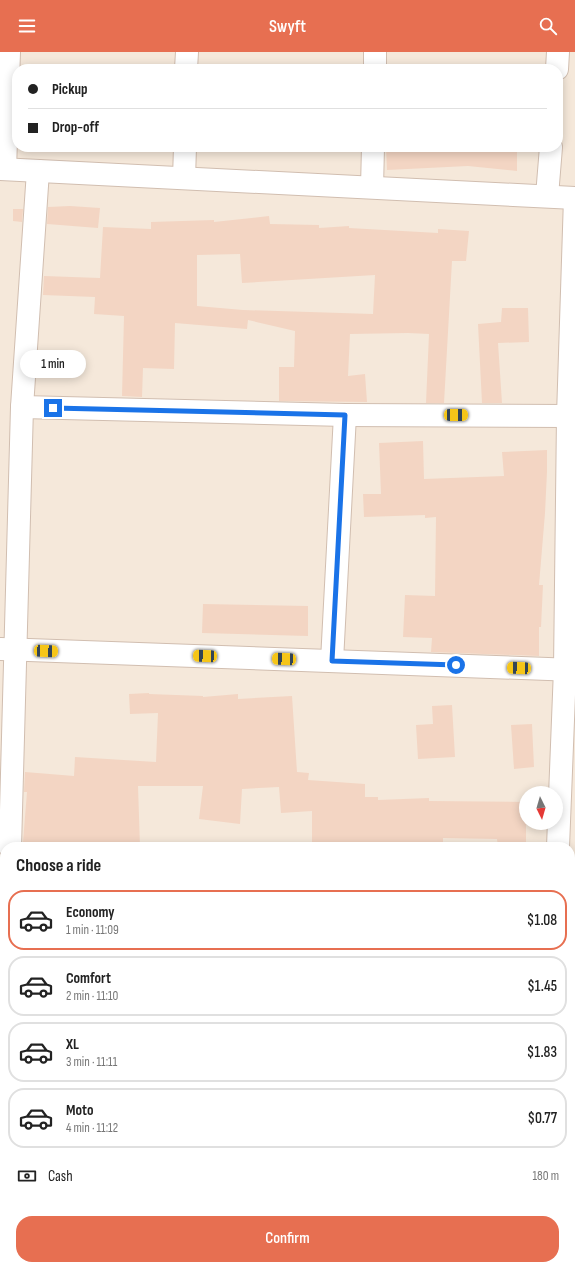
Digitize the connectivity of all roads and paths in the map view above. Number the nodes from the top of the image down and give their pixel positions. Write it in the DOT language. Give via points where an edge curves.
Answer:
graph roads {
  1 [pos="9,52"];
  2 [pos="187,52"];
  3 [pos="375,52"];
  4 [pos="558,52"];
  5 [pos="186,64"];
  6 [pos="375,64"];
  7 [pos="557,64"];
  8 [pos="184,152"];
  9 [pos="373,152"];
  10 [pos="551,152"];
  11 [pos="2,169"];
  12 [pos="38,171"];
  13 [pos="184,178"];
  14 [pos="372,188"];
  15 [pos="547,196"];
  16 [pos="575,198"];
  17 [pos="22,407"];
  18 [pos="345,415"];
  19 [pos="568,416"];
  20 [pos="571,491"];
  21 [pos="7,650"];
  22 [pos="332,661"];
  23 [pos="570,670"];
  24 [pos="10,842"];
  25 [pos="558,842"];
  1 -- 11 [label="street"];
  2 -- 5 [label="street"];
  3 -- 6 [label="street"];
  4 -- 7 [label="street"];
  8 -- 13 [label="street"];
  9 -- 14 [label="street"];
  10 -- 15 [label="street"];
  11 -- 12 [label="street"];
  12 -- 13 [label="street"];
  12 -- 17 [label="street"];
  13 -- 14 [label="street"];
  14 -- 15 [label="street"];
  15 -- 16 [label="street"];
  16 -- 19 [label="street"];
  17 -- 18 [label="street"];
  17 -- 21 [label="street"];
  18 -- 19 [label="street"];
  18 -- 22 [label="street"];
  19 -- 20 [label="street"];
  20 -- 23 [label="street"];
  21 -- 22 [label="street"];
  21 -- 24 [label="street"];
  22 -- 23 [label="street"];
  23 -- 25 [label="street"];
}
